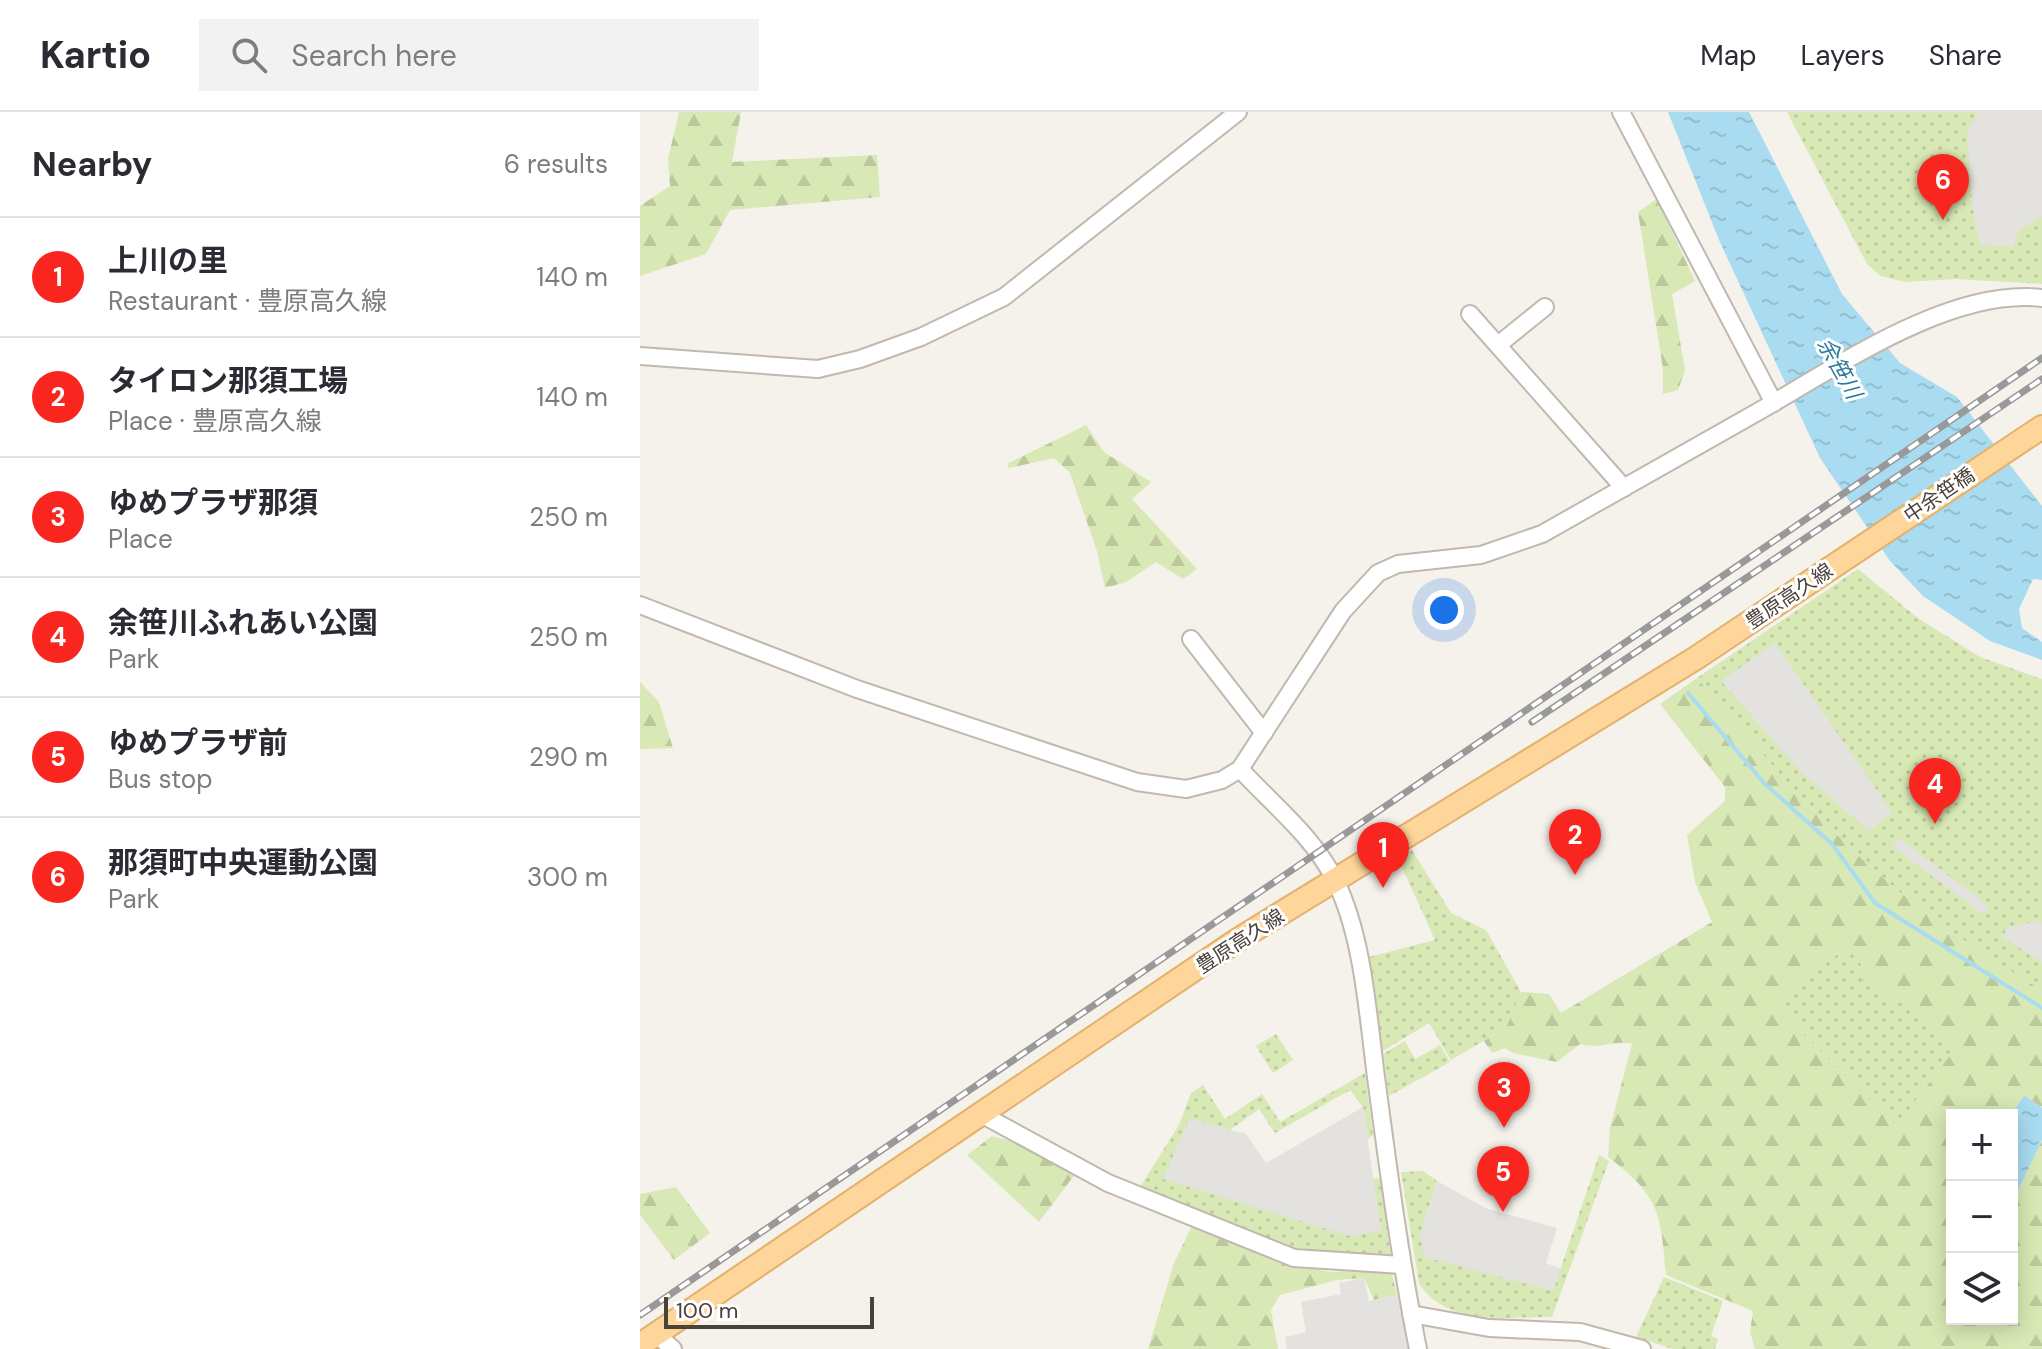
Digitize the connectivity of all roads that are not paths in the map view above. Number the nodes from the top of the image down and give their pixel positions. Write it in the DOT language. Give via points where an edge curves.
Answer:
graph roads {
  1 [pos="1238,112"];
  2 [pos="1621,112"];
  3 [pos="2042,298"];
  4 [pos="1545,307"];
  5 [pos="1470,314"];
  6 [pos="1498,345"];
  7 [pos="640,356"];
  8 [pos="1774,403"];
  9 [pos="2034,432"];
  10 [pos="1624,488"];
  11 [pos="1852,553"];
  12 [pos="640,605"];
  13 [pos="1191,639"];
  14 [pos="1264,733"];
  15 [pos="1240,769"];
  16 [pos="1336,881"];
  17 [pos="981,1114"];
  18 [pos="1402,1265"];
  19 [pos="1411,1314"];
  20 [pos="656,1343"];
  21 [pos="1418,1349"];
  22 [pos="1642,1349"];
  1 -- 7 [label="street" via="1004,297 921,337 818,369"];
  2 -- 8 [label="street"];
  3 -- 8 [label="street" via="1990,299 1918,323"];
  4 -- 6 [label="street"];
  5 -- 6 [label="street"];
  6 -- 10 [label="street"];
  8 -- 10 [label="street"];
  9 -- 11 [label="main road, 中余笹橋"];
  10 -- 14 [label="street" via="1510,548 1398,564 1378,573 1343,611"];
  11 -- 16 [label="main road, 豊原高久線" via="1696,658"];
  12 -- 15 [label="street" via="844,685 1137,782 1186,789 1222,780"];
  13 -- 14 [label="street"];
  14 -- 15 [label="street"];
  15 -- 16 [label="street" via="1307,838"];
  16 -- 17 [label="main road, 豊原高久線" via="1236,941"];
  16 -- 18 [label="street" via="1362,973"];
  17 -- 18 [label="street" via="1108,1183 1294,1258"];
  17 -- 20 [label="main road, 豊原高久線"];
  18 -- 19 [label="street"];
  19 -- 21 [label="street"];
  19 -- 22 [label="street" via="1489,1328 1580,1332"];
}
